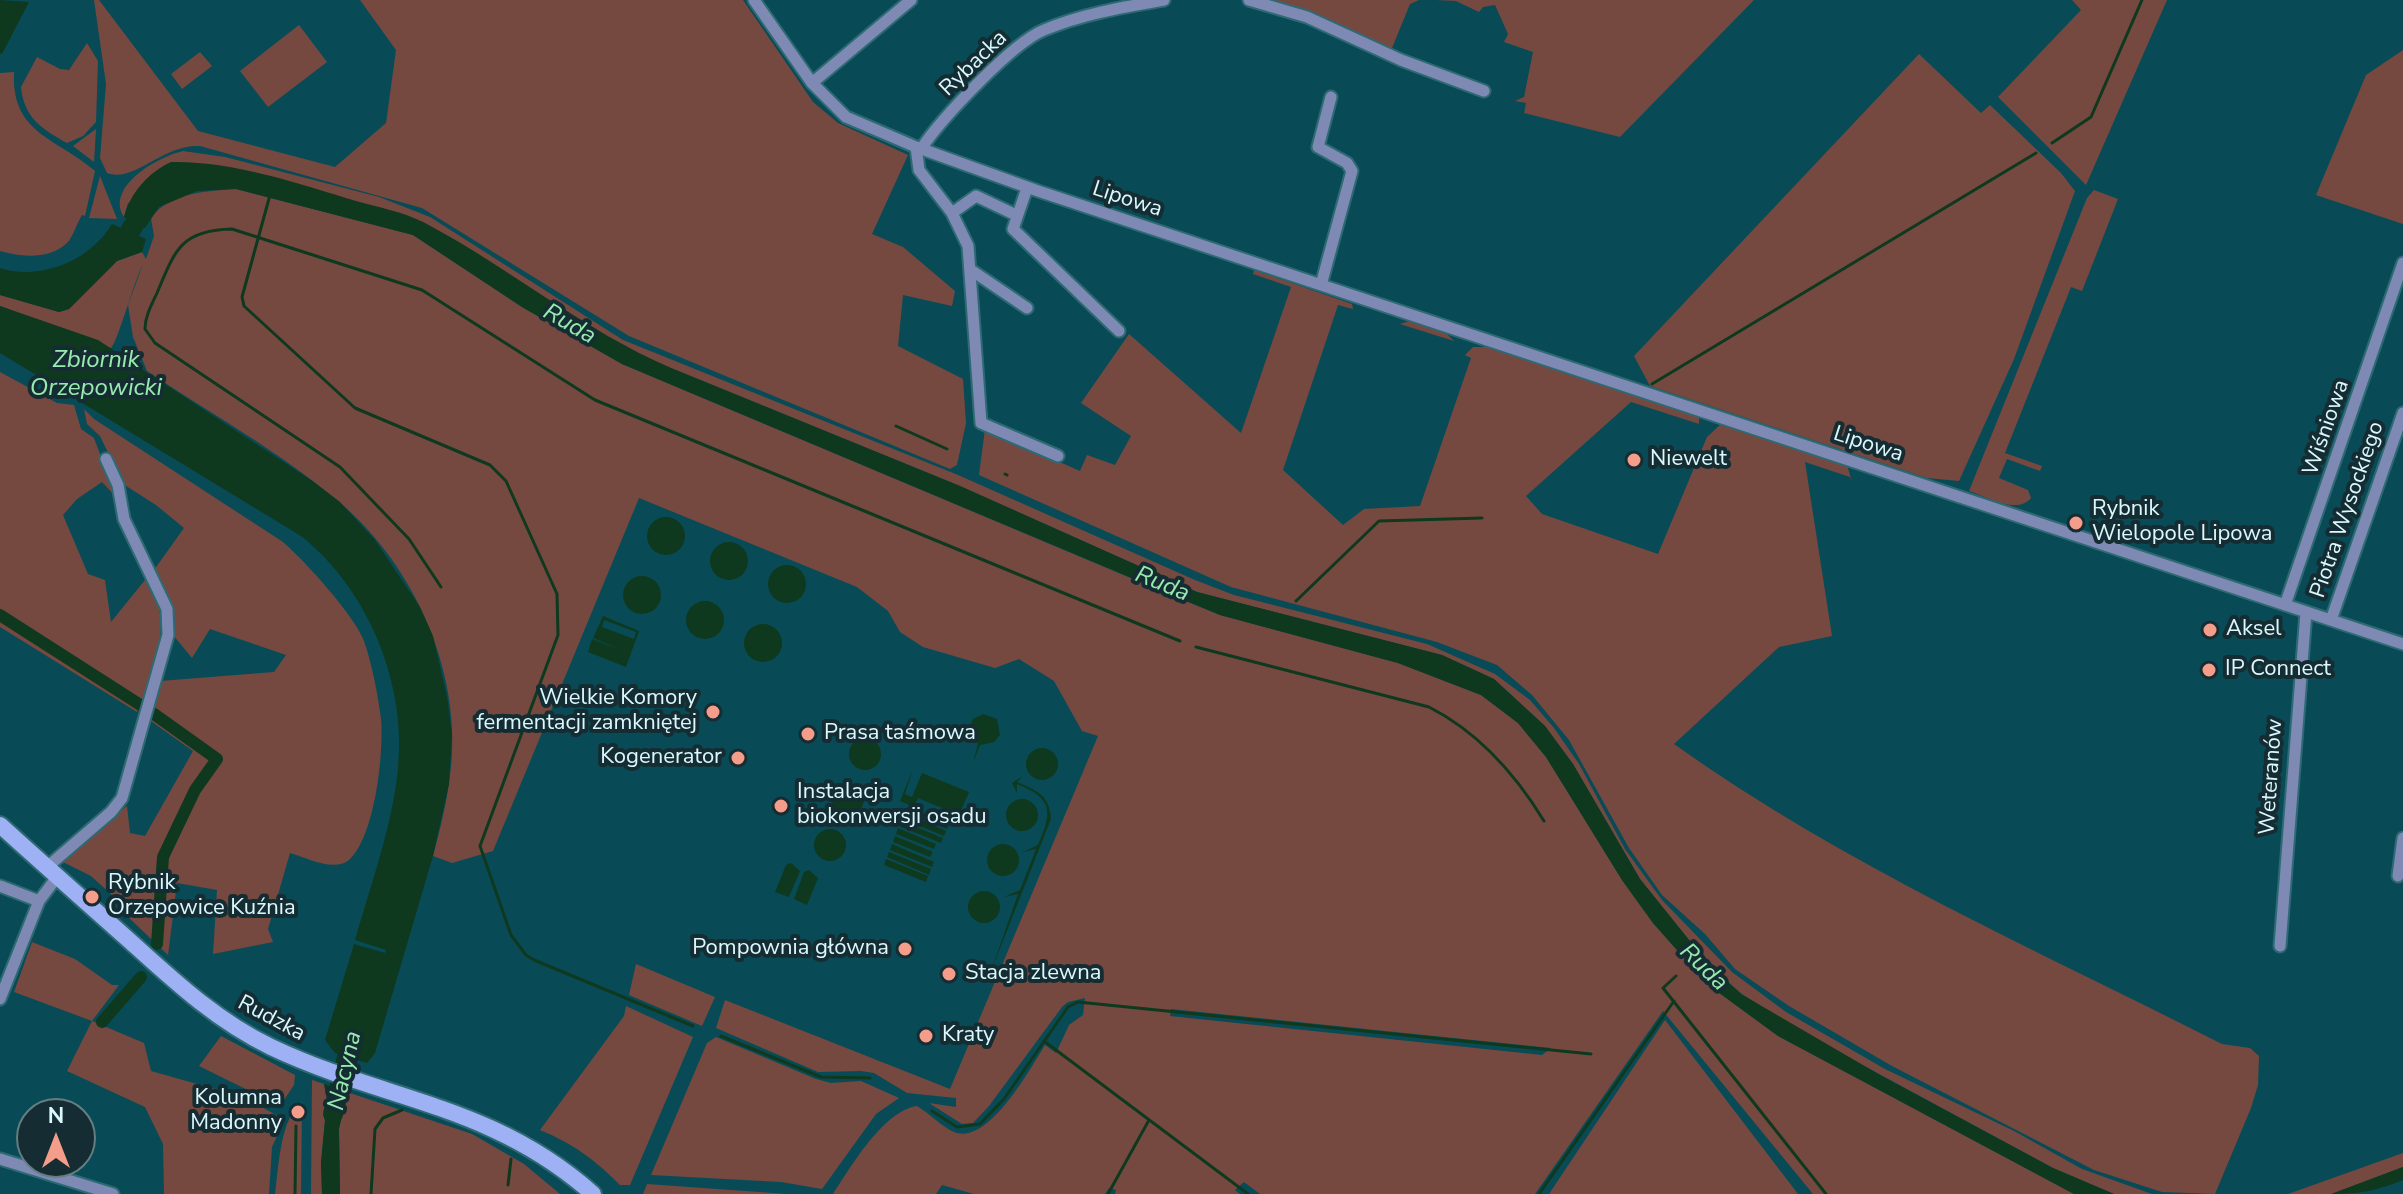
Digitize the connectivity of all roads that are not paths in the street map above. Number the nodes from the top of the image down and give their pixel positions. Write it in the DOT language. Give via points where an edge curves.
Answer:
graph roads {
  1 [pos="754,0"];
  2 [pos="911,0"];
  3 [pos="1164,0"];
  4 [pos="1249,0"];
  5 [pos="812,83"];
  6 [pos="1484,91"];
  7 [pos="1331,97"];
  8 [pos="918,148"];
  9 [pos="1027,188"];
  10 [pos="952,213"];
  11 [pos="1016,215"];
  12 [pos="2403,263"];
  13 [pos="971,270"];
  14 [pos="1321,285"];
  15 [pos="1027,308"];
  16 [pos="1119,331"];
  17 [pos="2403,413"];
  18 [pos="1058,456"];
  19 [pos="106,459"];
  20 [pos="2285,605"];
  21 [pos="2306,612"];
  22 [pos="2331,620"];
  23 [pos="2403,644"];
  24 [pos="0,825"];
  25 [pos="2403,838"];
  26 [pos="51,872"];
  27 [pos="2398,876"];
  28 [pos="0,886"];
  29 [pos="39,901"];
  30 [pos="2280,946"];
  31 [pos="2,986"];
  32 [pos="0,999"];
  33 [pos="0,1159"];
  34 [pos="113,1194"];
  35 [pos="593,1194"];
  1 -- 5 [label="street"];
  2 -- 5 [label="street"];
  3 -- 8 [label="street, Rybacka" via="1042,30 1013,51"];
  4 -- 6 [label="street" via="1307,17"];
  5 -- 8 [label="street" via="846,117"];
  7 -- 14 [label="street" via="1318,147 1350,165 1352,175"];
  8 -- 9 [label="street, Lipowa"];
  8 -- 10 [label="street" via="919,170"];
  9 -- 11 [label="street"];
  9 -- 14 [label="street, Lipowa"];
  10 -- 11 [label="street" via="976,196"];
  10 -- 13 [label="street" via="965,239"];
  11 -- 16 [label="street" via="1013,229"];
  12 -- 20 [label="street, Wiśniowa"];
  13 -- 15 [label="street"];
  13 -- 18 [label="street" via="981,423"];
  14 -- 20 [label="street, Lipowa"];
  17 -- 22 [label="street, Piotra Wysockiego"];
  19 -- 26 [label="street" via="118,485 124,519 167,609 168,640 122,798"];
  20 -- 21 [label="street, Lipowa"];
  21 -- 22 [label="street, Lipowa"];
  21 -- 30 [label="street, Weteranów"];
  22 -- 23 [label="street, Lipowa"];
  24 -- 26 [label="main road, Rudzka"];
  25 -- 27 [label="street"];
  26 -- 29 [label="street"];
  26 -- 35 [label="main road, Rudzka" via="208,1009 270,1047 495,1128"];
  28 -- 29 [label="street"];
  29 -- 31 [label="street"];
  31 -- 32 [label="street"];
  33 -- 34 [label="street"];
}
